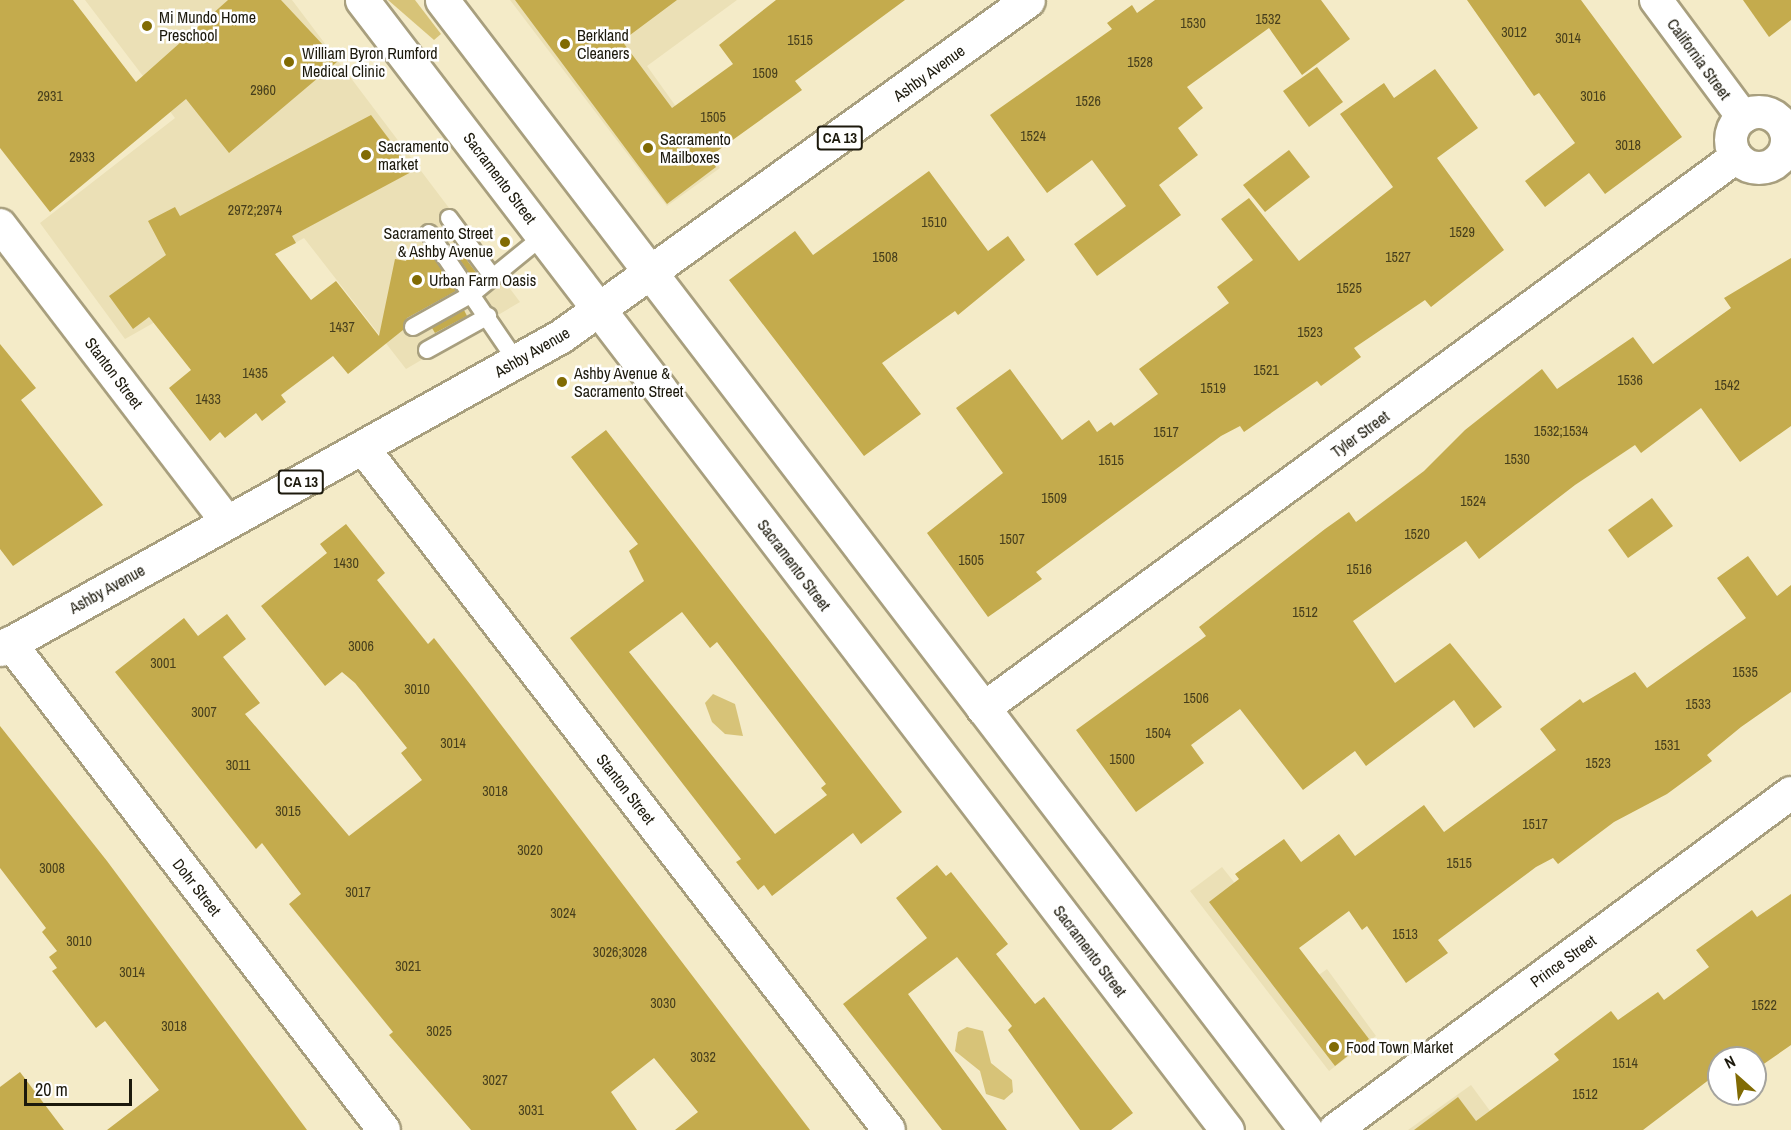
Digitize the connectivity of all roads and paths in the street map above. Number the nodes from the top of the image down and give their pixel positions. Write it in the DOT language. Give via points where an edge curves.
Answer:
graph roads {
  1 [pos="362,0"];
  2 [pos="442,0"];
  3 [pos="1028,0"];
  4 [pos="1656,0"];
  5 [pos="1743,117"];
  6 [pos="1786,120"];
  7 [pos="1736,157"];
  8 [pos="1783,172"];
  9 [pos="449,218"];
  10 [pos="0,225"];
  11 [pos="429,233"];
  12 [pos="543,236"];
  13 [pos="652,275"];
  14 [pos="492,276"];
  15 [pos="472,294"];
  16 [pos="600,311"];
  17 [pos="488,316"];
  18 [pos="413,327"];
  19 [pos="427,350"];
  20 [pos="517,362"];
  21 [pos="363,447"];
  22 [pos="226,522"];
  23 [pos="5,646"];
  24 [pos="983,709"];
  25 [pos="1791,793"];
  26 [pos="384,1130"];
  27 [pos="889,1130"];
  28 [pos="1227,1130"];
  29 [pos="1306,1130"];
  30 [pos="1335,1130"];
  1 -- 12 [label="street, Sacramento Street"];
  2 -- 13 [label="street"];
  3 -- 13 [label="street, Ashby Avenue / CA 13"];
  4 -- 5 [label="street, California Street"];
  5 -- 6 [label="street" via="1758,112"];
  5 -- 7 [label="street" via="1732,132"];
  6 -- 8 [label="street"];
  7 -- 8 [label="street" via="1751,167"];
  7 -- 24 [label="street, Tyler Street"];
  9 -- 14 [label="lane"];
  10 -- 22 [label="street, Stanton Street"];
  11 -- 15 [label="lane"];
  12 -- 14 [label="lane"];
  12 -- 16 [label="street, Sacramento Street"];
  13 -- 16 [label="street, Ashby Avenue / CA 13"];
  13 -- 24 [label="street"];
  14 -- 15 [label="lane"];
  15 -- 17 [label="lane"];
  15 -- 18 [label="lane"];
  16 -- 20 [label="street, Ashby Avenue / CA 13"];
  16 -- 28 [label="street, Sacramento Street"];
  17 -- 19 [label="lane"];
  17 -- 20 [label="lane"];
  20 -- 21 [label="street, Ashby Avenue / CA 13"];
  21 -- 22 [label="street, Ashby Avenue / CA 13"];
  21 -- 27 [label="street, Stanton Street"];
  22 -- 23 [label="street, Ashby Avenue / CA 13"];
  23 -- 26 [label="street, Dohr Street"];
  24 -- 29 [label="street"];
  25 -- 30 [label="street, Prince Street"];
}
